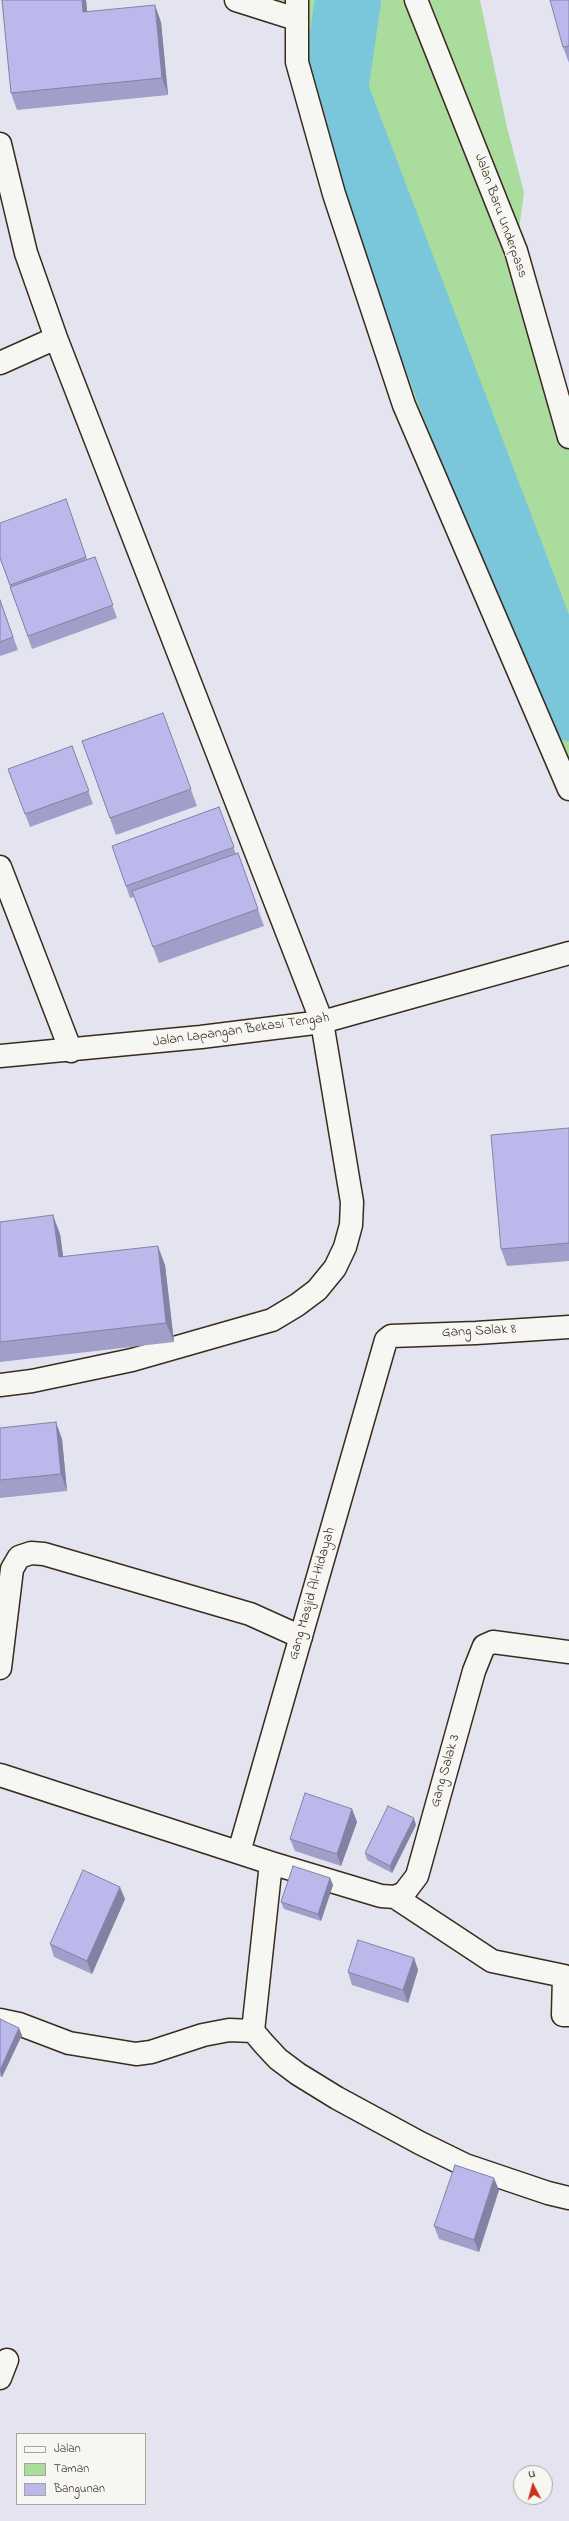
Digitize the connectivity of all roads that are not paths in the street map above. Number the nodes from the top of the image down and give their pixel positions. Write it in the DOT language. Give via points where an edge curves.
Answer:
graph roads {
  1 [pos="236,0"];
  2 [pos="416,0"];
  3 [pos="297,9"];
  4 [pos="0,144"];
  5 [pos="56,338"];
  6 [pos="0,363"];
  7 [pos="569,436"];
  8 [pos="569,788"];
  9 [pos="0,867"];
  10 [pos="569,953"];
  11 [pos="322,1022"];
  12 [pos="71,1051"];
  13 [pos="0,1056"];
  14 [pos="569,1327"];
  15 [pos="388,1337"];
  16 [pos="0,1385"];
  17 [pos="301,1637"];
  18 [pos="569,1652"];
  19 [pos="0,1668"];
  20 [pos="0,1775"];
  21 [pos="239,1852"];
  22 [pos="271,1863"];
  23 [pos="395,1897"];
  24 [pos="569,2015"];
  25 [pos="0,2020"];
  26 [pos="253,2031"];
  27 [pos="569,2198"];
  1 -- 3 [label="street"];
  2 -- 7 [label="street, Jalan Baru Underpass" via="516,251"];
  3 -- 8 [label="street" via="297,62 334,194 404,405"];
  4 -- 5 [label="street" via="26,253"];
  5 -- 6 [label="street"];
  5 -- 11 [label="street"];
  9 -- 12 [label="street"];
  10 -- 11 [label="street, Jalan Lapangan Bekasi Tengah"];
  11 -- 12 [label="street, Jalan Lapangan Bekasi Tengah"];
  11 -- 16 [label="street" via="352,1202 351,1225 346,1247 335,1268 317,1290 272,1320 132,1360 32,1381"];
  12 -- 13 [label="street, Jalan Lapangan Bekasi Tengah"];
  14 -- 15 [label="street, Gang Salak 8"];
  15 -- 17 [label="street, Gang Masjid Al-Hidayah"];
  17 -- 19 [label="street" via="250,1614 44,1554 31,1553 19,1557 12,1569"];
  17 -- 21 [label="street, Gang Masjid Al-Hidayah"];
  18 -- 23 [label="street, Gang Salak 3" via="493,1642 484,1646 474,1671 417,1876 404,1893"];
  20 -- 21 [label="street"];
  21 -- 22 [label="street"];
  22 -- 23 [label="street" via="382,1896"];
  22 -- 26 [label="street"];
  23 -- 24 [label="street" via="492,1961 564,1976 563,2015"];
  25 -- 26 [label="street" via="19,2024 69,2044 136,2054 222,2032"];
  26 -- 27 [label="street" via="283,2063 377,2121 464,2165"];
}
